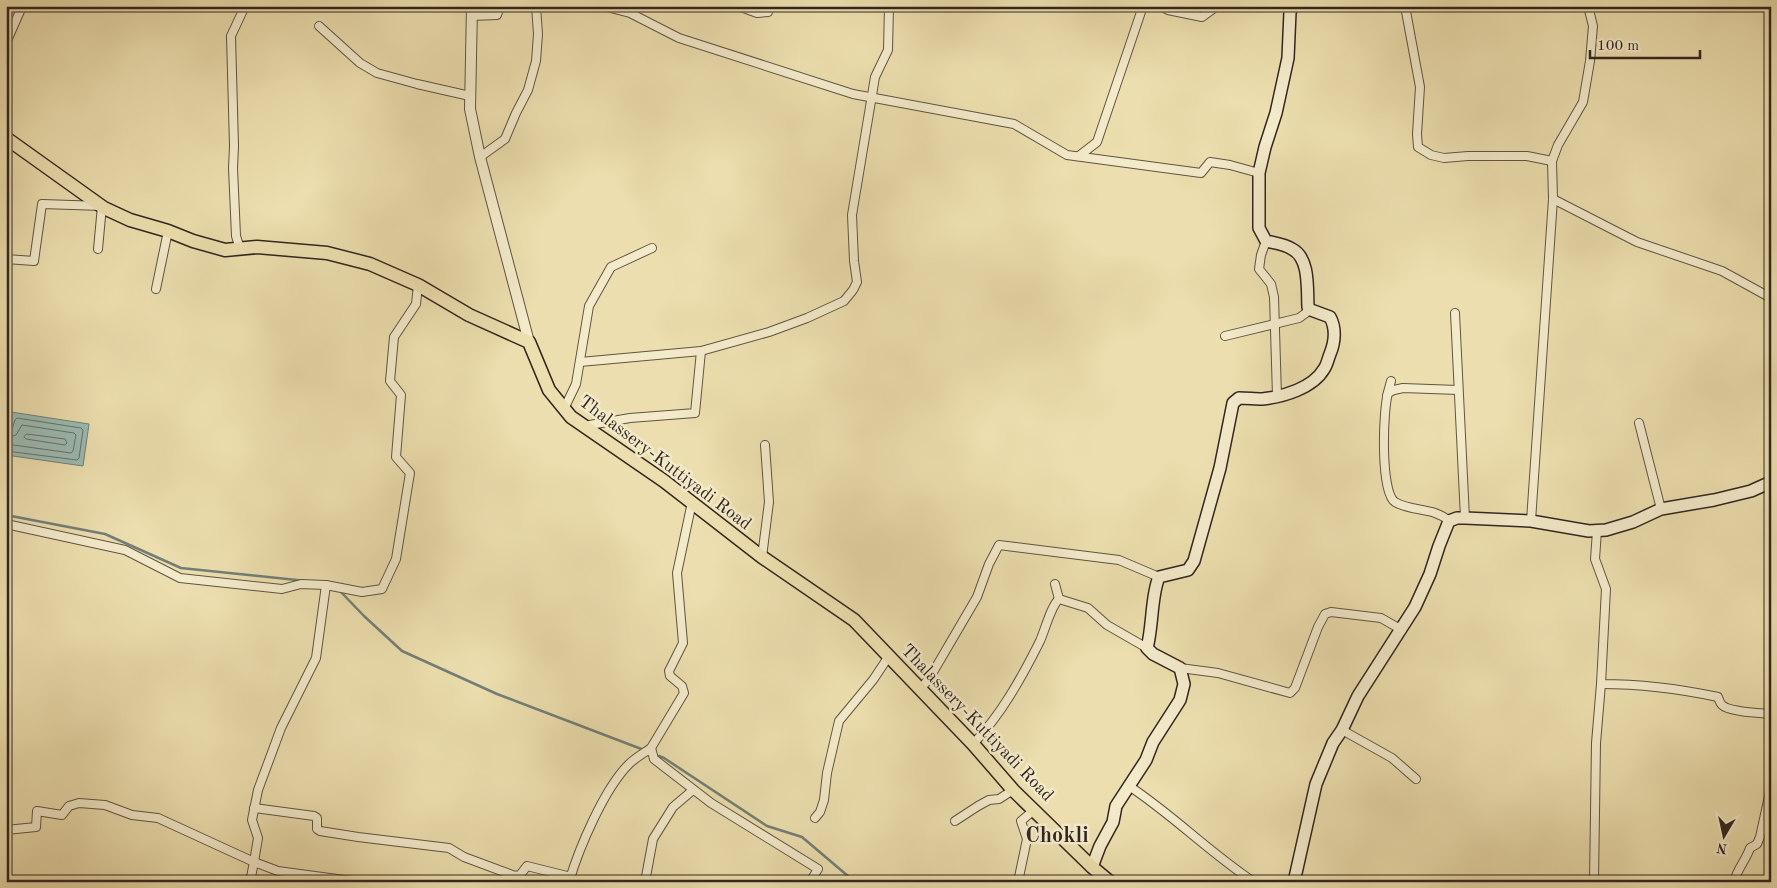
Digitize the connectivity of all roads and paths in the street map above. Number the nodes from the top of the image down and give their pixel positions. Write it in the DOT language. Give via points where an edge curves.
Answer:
graph roads {
  1 [pos="26,6"];
  2 [pos="245,6"];
  3 [pos="500,6"];
  4 [pos="536,6"];
  5 [pos="603,6"];
  6 [pos="738,6"];
  7 [pos="769,6"];
  8 [pos="889,6"];
  9 [pos="1143,6"];
  10 [pos="1218,6"];
  11 [pos="1293,6"];
  12 [pos="1405,6"];
  13 [pos="1588,6"];
  14 [pos="1157,7"];
  15 [pos="472,11"];
  16 [pos="319,26"];
  17 [pos="6,43"];
  18 [pos="470,96"];
  19 [pos="871,97"];
  20 [pos="6,138"];
  21 [pos="480,156"];
  22 [pos="1079,156"];
  23 [pos="1552,161"];
  24 [pos="1259,173"];
  25 [pos="1553,199"];
  26 [pos="102,206"];
  27 [pos="168,231"];
  28 [pos="1266,241"];
  29 [pos="652,248"];
  30 [pos="98,249"];
  31 [pos="240,249"];
  32 [pos="6,259"];
  33 [pos="418,286"];
  34 [pos="156,289"];
  35 [pos="1771,298"];
  36 [pos="1308,307"];
  37 [pos="1455,313"];
  38 [pos="1275,324"];
  39 [pos="1225,336"];
  40 [pos="529,342"];
  41 [pos="701,351"];
  42 [pos="580,362"];
  43 [pos="1391,380"];
  44 [pos="1458,390"];
  45 [pos="1278,396"];
  46 [pos="1386,400"];
  47 [pos="564,408"];
  48 [pos="1639,423"];
  49 [pos="584,426"];
  50 [pos="765,445"];
  51 [pos="1771,482"];
  52 [pos="692,502"];
  53 [pos="1661,509"];
  54 [pos="1466,518"];
  55 [pos="1449,520"];
  56 [pos="1531,521"];
  57 [pos="6,524"];
  58 [pos="1597,531"];
  59 [pos="762,558"];
  60 [pos="1159,577"];
  61 [pos="1055,584"];
  62 [pos="327,586"];
  63 [pos="1059,599"];
  64 [pos="1402,630"];
  65 [pos="1147,648"];
  66 [pos="889,656"];
  67 [pos="1180,668"];
  68 [pos="1601,684"];
  69 [pos="920,688"];
  70 [pos="1771,714"];
  71 [pos="1342,730"];
  72 [pos="973,744"];
  73 [pos="651,748"];
  74 [pos="1416,779"];
  75 [pos="1129,786"];
  76 [pos="1771,787"];
  77 [pos="694,790"];
  78 [pos="1013,790"];
  79 [pos="254,808"];
  80 [pos="1034,810"];
  81 [pos="815,818"];
  82 [pos="956,821"];
  83 [pos="6,830"];
  84 [pos="254,862"];
  85 [pos="1092,867"];
  86 [pos="570,879"];
  87 [pos="1105,880"];
  88 [pos="1296,881"];
  89 [pos="250,882"];
  90 [pos="359,882"];
  91 [pos="645,882"];
  92 [pos="810,882"];
  93 [pos="1018,882"];
  94 [pos="1254,882"];
  95 [pos="1594,882"];
  96 [pos="1734,882"];
  1 -- 17 [label="street" via="21,9"];
  2 -- 31 [label="street" via="231,36 233,177 236,236"];
  3 -- 15 [label="street" via="496,14"];
  4 -- 21 [label="street" via="536,61 528,90 505,139"];
  5 -- 19 [label="street" via="630,13 679,38"];
  6 -- 7 [label="street" via="757,13 768,12"];
  8 -- 19 [label="street" via="888,50 875,77"];
  9 -- 22 [label="street" via="1097,142"];
  10 -- 14 [label="street" via="1202,16"];
  11 -- 24 [label="main road" via="1288,58"];
  12 -- 23 [label="street" via="1420,87 1418,147 1444,158 1527,156"];
  13 -- 23 [label="street" via="1593,26 1583,102"];
  15 -- 18 [label="street"];
  16 -- 18 [label="street" via="360,63 377,73"];
  18 -- 21 [label="street"];
  19 -- 22 [label="street" via="1014,124 1067,155"];
  19 -- 41 [label="street" via="852,215 857,282 853,290 844,302 807,318"];
  20 -- 26 [label="main road"];
  21 -- 40 [label="street"];
  22 -- 24 [label="street" via="1201,173 1210,162"];
  23 -- 25 [label="street"];
  24 -- 28 [label="main road" via="1259,228"];
  25 -- 35 [label="street" via="1637,242 1722,272"];
  25 -- 56 [label="street"];
  26 -- 27 [label="main road" via="130,220"];
  26 -- 30 [label="street"];
  26 -- 32 [label="street" via="42,204 34,261"];
  27 -- 31 [label="main road" via="193,242 225,250"];
  27 -- 34 [label="street"];
  28 -- 36 [label="main road" via="1290,248 1302,258"];
  28 -- 38 [label="street" via="1259,269 1271,284"];
  29 -- 42 [label="street" via="611,267 589,306"];
  31 -- 33 [label="main road" via="257,247 327,253 370,264"];
  33 -- 40 [label="main road" via="469,315"];
  33 -- 62 [label="street" via="416,304 394,337 390,381 401,395 396,457 410,473 396,558 382,589 362,592"];
  36 -- 38 [label="street" via="1299,318"];
  36 -- 45 [label="main road" via="1330,317 1334,324 1331,351 1324,369 1314,380"];
  37 -- 44 [label="street"];
  38 -- 39 [label="street"];
  38 -- 45 [label="street"];
  40 -- 47 [label="main road, Thalassery-Kuttiyadi Road" via="549,390"];
  41 -- 42 [label="street"];
  41 -- 49 [label="street" via="695,413 630,418"];
  42 -- 47 [label="street" via="576,384"];
  43 -- 46 [label="street"];
  44 -- 46 [label="street" via="1403,388 1388,393"];
  44 -- 54 [label="street"];
  45 -- 60 [label="main road" via="1239,398 1233,403 1220,468 1194,561 1188,570"];
  46 -- 55 [label="street" via="1384,442 1386,485 1390,497 1395,502 1435,512"];
  47 -- 49 [label="main road, Thalassery-Kuttiyadi Road"];
  48 -- 53 [label="street"];
  49 -- 52 [label="main road, Thalassery-Kuttiyadi Road"];
  50 -- 59 [label="street" via="769,502"];
  51 -- 53 [label="main road" via="1701,503"];
  52 -- 59 [label="main road, Thalassery-Kuttiyadi Road"];
  52 -- 73 [label="street" via="677,573 683,642 669,671 684,692"];
  53 -- 58 [label="main road" via="1617,528"];
  54 -- 55 [label="main road"];
  54 -- 56 [label="main road"];
  55 -- 64 [label="main road" via="1430,574"];
  56 -- 58 [label="main road"];
  57 -- 62 [label="street" via="126,550 180,578 282,588 301,584"];
  58 -- 68 [label="street" via="1596,559 1606,589"];
  59 -- 66 [label="main road, Thalassery-Kuttiyadi Road" via="854,620"];
  60 -- 65 [label="main road"];
  60 -- 69 [label="street" via="1119,560 998,545 977,597 929,679"];
  61 -- 63 [label="street"];
  62 -- 79 [label="street" via="316,658 281,728"];
  63 -- 65 [label="street" via="1088,608 1106,625"];
  63 -- 72 [label="street" via="1012,692 986,731"];
  64 -- 67 [label="street" via="1381,618 1325,614 1298,682 1290,693 1218,673"];
  64 -- 71 [label="main road" via="1358,696"];
  65 -- 67 [label="main road"];
  66 -- 69 [label="main road, Thalassery-Kuttiyadi Road"];
  66 -- 81 [label="street" via="839,721 824,800"];
  67 -- 75 [label="main road" via="1184,684 1180,700"];
  68 -- 70 [label="street" via="1633,684 1697,693 1718,697 1726,707"];
  68 -- 95 [label="street" via="1596,743"];
  69 -- 72 [label="main road, Thalassery-Kuttiyadi Road"];
  71 -- 74 [label="street" via="1392,758"];
  71 -- 88 [label="main road" via="1316,784"];
  72 -- 78 [label="main road, Thalassery-Kuttiyadi Road"];
  73 -- 77 [label="street" via="654,760"];
  73 -- 86 [label="street" via="629,764 614,783 576,858"];
  75 -- 85 [label="main road" via="1116,806"];
  75 -- 94 [label="street"];
  76 -- 96 [label="street" via="1760,837 1750,848"];
  77 -- 91 [label="street" via="673,807 653,839"];
  77 -- 92 [label="street" via="818,869"];
  78 -- 80 [label="main road, Thalassery-Kuttiyadi Road"];
  78 -- 82 [label="street" via="998,799 989,800"];
  79 -- 84 [label="street" via="252,820 258,838"];
  79 -- 86 [label="street" via="314,816 320,831 449,848 514,876 520,875 527,866 550,870"];
  80 -- 85 [label="main road, Thalassery-Kuttiyadi Road"];
  80 -- 93 [label="street" via="1021,821 1027,839"];
  83 -- 84 [label="street" via="36,827 36,811 62,815 70,806 80,803 105,805 158,818"];
  84 -- 89 [label="street"];
  84 -- 90 [label="street" via="278,871"];
  85 -- 87 [label="main road, Thalassery-Kuttiyadi Road"];
}
